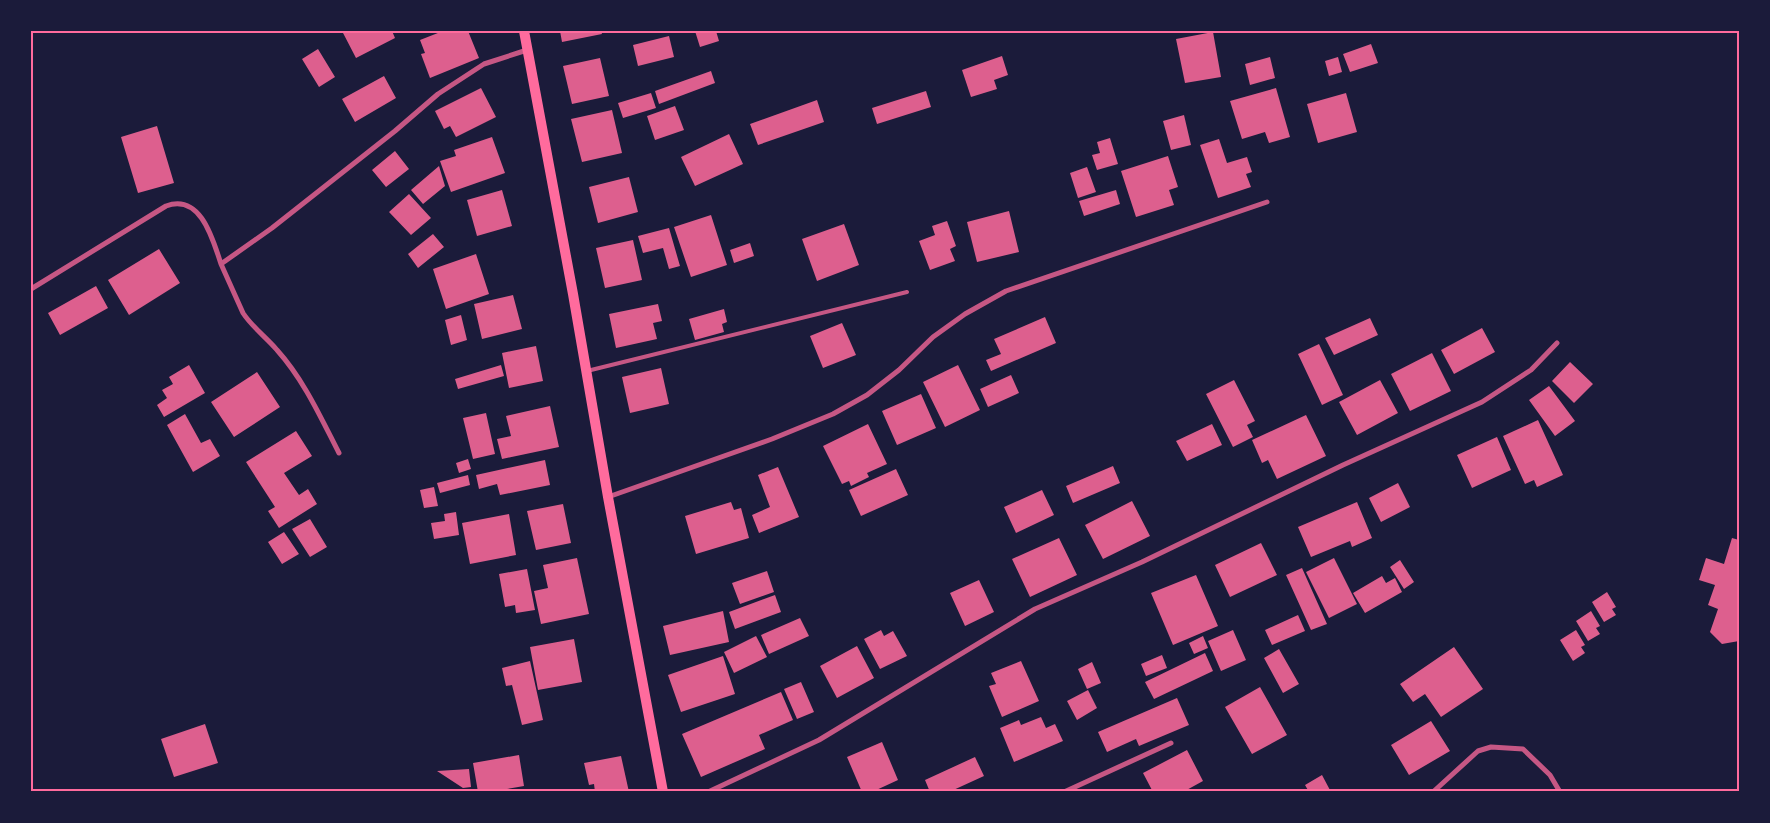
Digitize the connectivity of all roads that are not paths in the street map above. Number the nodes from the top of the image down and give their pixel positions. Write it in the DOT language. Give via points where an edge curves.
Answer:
graph roads {
  1 [pos="524,31"];
  2 [pos="527,50"];
  3 [pos="1267,202"];
  4 [pos="221,264"];
  5 [pos="31,289"];
  6 [pos="907,292"];
  7 [pos="1557,343"];
  8 [pos="587,372"];
  9 [pos="339,453"];
  10 [pos="608,497"];
  11 [pos="1171,743"];
  12 [pos="663,792"];
  13 [pos="708,792"];
  14 [pos="1064,792"];
  15 [pos="1434,792"];
  16 [pos="1560,792"];
  1 -- 2 [label="main road"];
  2 -- 4 [label="street" via="484,64 438,94 280,222"];
  2 -- 8 [label="main road"];
  3 -- 10 [label="street" via="1006,291 933,336 899,370 867,395 833,414"];
  4 -- 5 [label="street" via="199,215 190,207 174,203"];
  4 -- 9 [label="street" via="242,313 277,350 300,381"];
  6 -- 8 [label="lane"];
  7 -- 13 [label="street" via="1531,370 1482,402 1035,609 819,740"];
  8 -- 10 [label="main road"];
  10 -- 12 [label="main road"];
  11 -- 14 [label="street"];
  15 -- 16 [label="street" via="1478,751 1491,747 1523,749 1550,775"];
}
